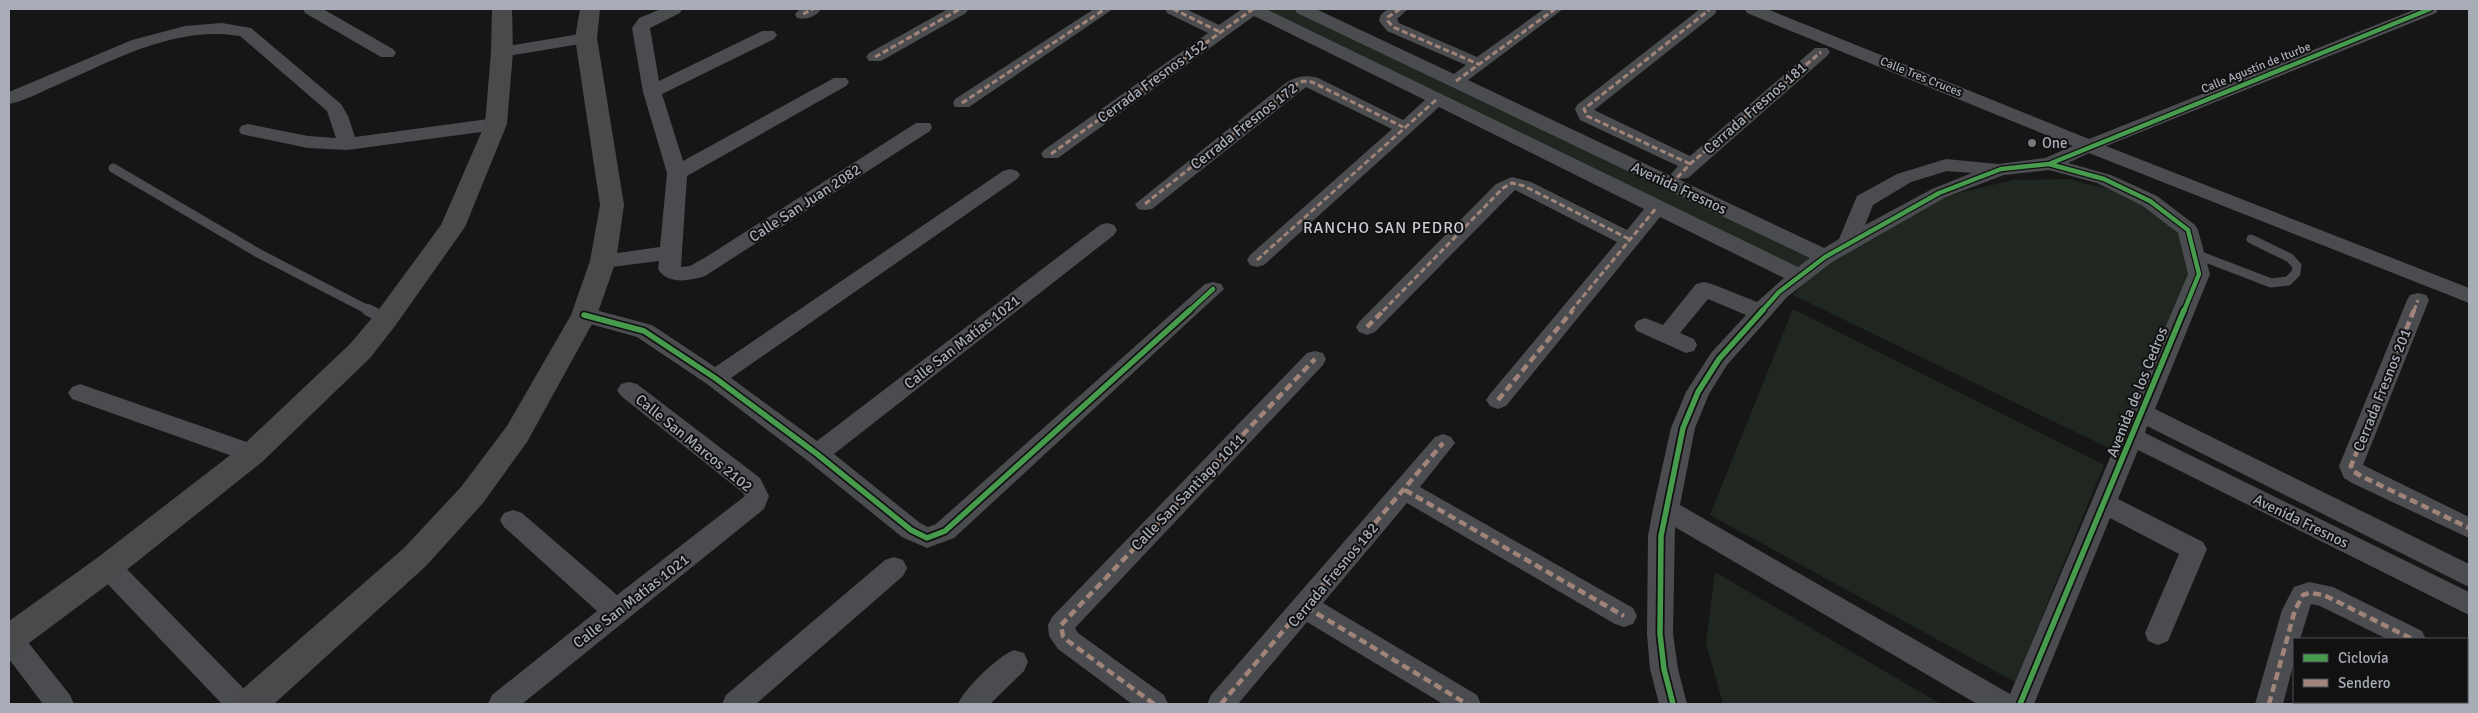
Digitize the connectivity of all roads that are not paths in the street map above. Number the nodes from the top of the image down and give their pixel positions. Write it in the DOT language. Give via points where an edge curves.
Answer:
graph roads {
  1 [pos="312,9"];
  2 [pos="502,9"];
  3 [pos="590,9"];
  4 [pos="674,9"];
  5 [pos="960,9"];
  6 [pos="1106,9"];
  7 [pos="1173,9"];
  8 [pos="1254,9"];
  9 [pos="1303,9"];
  10 [pos="1400,9"];
  11 [pos="1555,9"];
  12 [pos="1753,9"];
  13 [pos="2430,9"];
  14 [pos="1710,10"];
  15 [pos="1220,32"];
  16 [pos="768,36"];
  17 [pos="586,38"];
  18 [pos="502,52"];
  19 [pos="1821,52"];
  20 [pos="387,53"];
  21 [pos="875,57"];
  22 [pos="1478,64"];
  23 [pos="840,82"];
  24 [pos="1456,82"];
  25 [pos="652,92"];
  26 [pos="9,99"];
  27 [pos="1437,99"];
  28 [pos="962,103"];
  29 [pos="1534,119"];
  30 [pos="496,124"];
  31 [pos="923,127"];
  32 [pos="1404,127"];
  33 [pos="248,130"];
  34 [pos="1514,137"];
  35 [pos="347,144"];
  36 [pos="2089,146"];
  37 [pos="1051,154"];
  38 [pos="1690,164"];
  39 [pos="2050,164"];
  40 [pos="113,168"];
  41 [pos="2001,169"];
  42 [pos="677,173"];
  43 [pos="1010,175"];
  44 [pos="1671,184"];
  45 [pos="1145,204"];
  46 [pos="1657,207"];
  47 [pos="1107,230"];
  48 [pos="1629,239"];
  49 [pos="2251,239"];
  50 [pos="1848,243"];
  51 [pos="670,253"];
  52 [pos="2194,253"];
  53 [pos="1825,257"];
  54 [pos="1257,260"];
  55 [pos="603,261"];
  56 [pos="1800,277"];
  57 [pos="1213,289"];
  58 [pos="2469,296"];
  59 [pos="2418,300"];
  60 [pos="1762,313"];
  61 [pos="584,315"];
  62 [pos="386,319"];
  63 [pos="1645,326"];
  64 [pos="1367,327"];
  65 [pos="1666,336"];
  66 [pos="1686,345"];
  67 [pos="1315,359"];
  68 [pos="715,378"];
  69 [pos="629,390"];
  70 [pos="80,393"];
  71 [pos="1498,400"];
  72 [pos="2142,413"];
  73 [pos="2132,437"];
  74 [pos="1443,443"];
  75 [pos="252,454"];
  76 [pos="817,454"];
  77 [pos="1405,490"];
  78 [pos="757,496"];
  79 [pos="2104,504"];
  80 [pos="1665,509"];
  81 [pos="513,520"];
  82 [pos="2469,528"];
  83 [pos="108,567"];
  84 [pos="894,568"];
  85 [pos="2469,576"];
  86 [pos="2469,604"];
  87 [pos="1306,607"];
  88 [pos="616,611"];
  89 [pos="1624,616"];
  90 [pos="2158,633"];
  91 [pos="2410,638"];
  92 [pos="9,639"];
  93 [pos="1014,662"];
  94 [pos="60,704"];
  95 [pos="240,704"];
  96 [pos="250,704"];
  97 [pos="502,704"];
  98 [pos="736,704"];
  99 [pos="972,704"];
  100 [pos="1154,704"];
  101 [pos="1221,704"];
  102 [pos="1467,704"];
  103 [pos="1674,704"];
  104 [pos="2002,704"];
  105 [pos="2020,704"];
  106 [pos="2269,704"];
  1 -- 20 [label="street"];
  2 -- 18 [label="main road"];
  3 -- 17 [label="main road"];
  4 -- 25 [label="street" via="645,22 641,28"];
  5 -- 21 [label="street"];
  6 -- 28 [label="street"];
  7 -- 15 [label="street"];
  8 -- 15 [label="street, Cerrada Fresnos 152"];
  8 -- 27 [label="street, Avenida Fresnos"];
  9 -- 24 [label="street, Avenida Fresnos"];
  10 -- 22 [label="street" via="1388,17 1393,27"];
  11 -- 22 [label="street"];
  12 -- 36 [label="street, Calle Tres Cruces"];
  13 -- 36 [label="street, Calle Agustín de Iturbe"];
  14 -- 38 [label="street, Cerrada Fresnos 181" via="1584,109 1587,116"];
  15 -- 37 [label="street, Cerrada Fresnos 152"];
  16 -- 25 [label="street"];
  17 -- 18 [label="street"];
  17 -- 55 [label="main road" via="612,205"];
  18 -- 30 [label="main road"];
  19 -- 38 [label="street, Cerrada Fresnos 181"];
  22 -- 24 [label="street"];
  23 -- 42 [label="street"];
  24 -- 29 [label="street, Avenida Fresnos"];
  25 -- 42 [label="street"];
  26 -- 35 [label="street" via="138,44 185,32 222,28 244,32 334,108"];
  27 -- 32 [label="street"];
  27 -- 34 [label="street, Avenida Fresnos"];
  29 -- 34 [label="street"];
  29 -- 44 [label="street, Avenida Fresnos"];
  30 -- 35 [label="street"];
  30 -- 62 [label="main road" via="453,227"];
  31 -- 51 [label="street, Calle San Juan 2082" via="713,262 685,275 674,273 669,269"];
  32 -- 45 [label="street, Cerrada Fresnos 172" via="1312,82 1303,81 1292,86"];
  32 -- 54 [label="street"];
  33 -- 35 [label="street" via="308,142"];
  34 -- 46 [label="street, Avenida Fresnos"];
  36 -- 39 [label="street, Avenida de los Cedros"];
  36 -- 58 [label="street, Calle Tres Cruces"];
  38 -- 44 [label="street, Cerrada Fresnos 181"];
  39 -- 41 [label="street, Avenida de los Cedros"];
  39 -- 52 [label="street, Avenida de los Cedros" via="2104,179 2150,201 2188,230"];
  40 -- 62 [label="lane" via="258,253"];
  41 -- 50 [label="street, Avenida de los Cedros" via="1939,193"];
  41 -- 50 [label="street" via="1946,165 1904,178 1864,201"];
  42 -- 51 [label="street"];
  43 -- 68 [label="street"];
  44 -- 53 [label="street, Avenida Fresnos"];
  46 -- 48 [label="street"];
  46 -- 56 [label="street, Avenida Fresnos"];
  47 -- 76 [label="street, Calle San Matías 1021"];
  48 -- 64 [label="street" via="1524,186 1512,184 1503,188"];
  48 -- 71 [label="street"];
  49 -- 52 [label="lane" via="2290,258 2297,266 2296,274 2288,281 2271,283"];
  50 -- 53 [label="street, Avenida de los Cedros"];
  51 -- 55 [label="street"];
  52 -- 72 [label="street, Avenida de los Cedros" via="2199,274"];
  53 -- 56 [label="street, Avenida de los Cedros"];
  55 -- 61 [label="main road"];
  56 -- 60 [label="street, Avenida de los Cedros" via="1779,292"];
  57 -- 76 [label="street" via="937,536 919,536"];
  59 -- 82 [label="street, Cerrada Fresnos 201" via="2351,466 2362,476"];
  60 -- 65 [label="street" via="1704,289"];
  60 -- 80 [label="street, Avenida de los Cedros" via="1719,359 1698,392 1683,428"];
  61 -- 68 [label="street" via="644,330"];
  61 -- 96 [label="main road" via="517,434 472,495 415,557"];
  62 -- 75 [label="main road" via="360,350"];
  63 -- 65 [label="street"];
  65 -- 66 [label="street"];
  67 -- 100 [label="street, Calle San Santiago 1011" via="1061,625 1063,636 1068,641"];
  68 -- 76 [label="street"];
  69 -- 78 [label="street, Calle San Marcos 2102" via="751,485"];
  70 -- 75 [label="street"];
  72 -- 73 [label="street, Avenida de los Cedros"];
  72 -- 85 [label="street, Avenida Fresnos"];
  73 -- 79 [label="street, Avenida de los Cedros"];
  73 -- 86 [label="street, Avenida Fresnos"];
  74 -- 77 [label="street, Cerrada Fresnos 182"];
  75 -- 83 [label="main road"];
  77 -- 87 [label="street, Cerrada Fresnos 182"];
  77 -- 89 [label="street"];
  78 -- 88 [label="street, Calle San Matías 1021" via="750,507"];
  79 -- 90 [label="street" via="2194,549"];
  79 -- 105 [label="street, Avenida de los Cedros"];
  80 -- 103 [label="street, Avenida de los Cedros" via="1661,536 1660,634 1664,669"];
  80 -- 104 [label="street"];
  81 -- 88 [label="street"];
  83 -- 92 [label="main road"];
  83 -- 95 [label="street"];
  84 -- 98 [label="street"];
  87 -- 101 [label="street, Cerrada Fresnos 182"];
  87 -- 102 [label="street"];
  88 -- 97 [label="street, Calle San Matías 1021"];
  91 -- 106 [label="street" via="2324,595 2303,595"];
  92 -- 94 [label="street"];
  93 -- 99 [label="street"];
}
